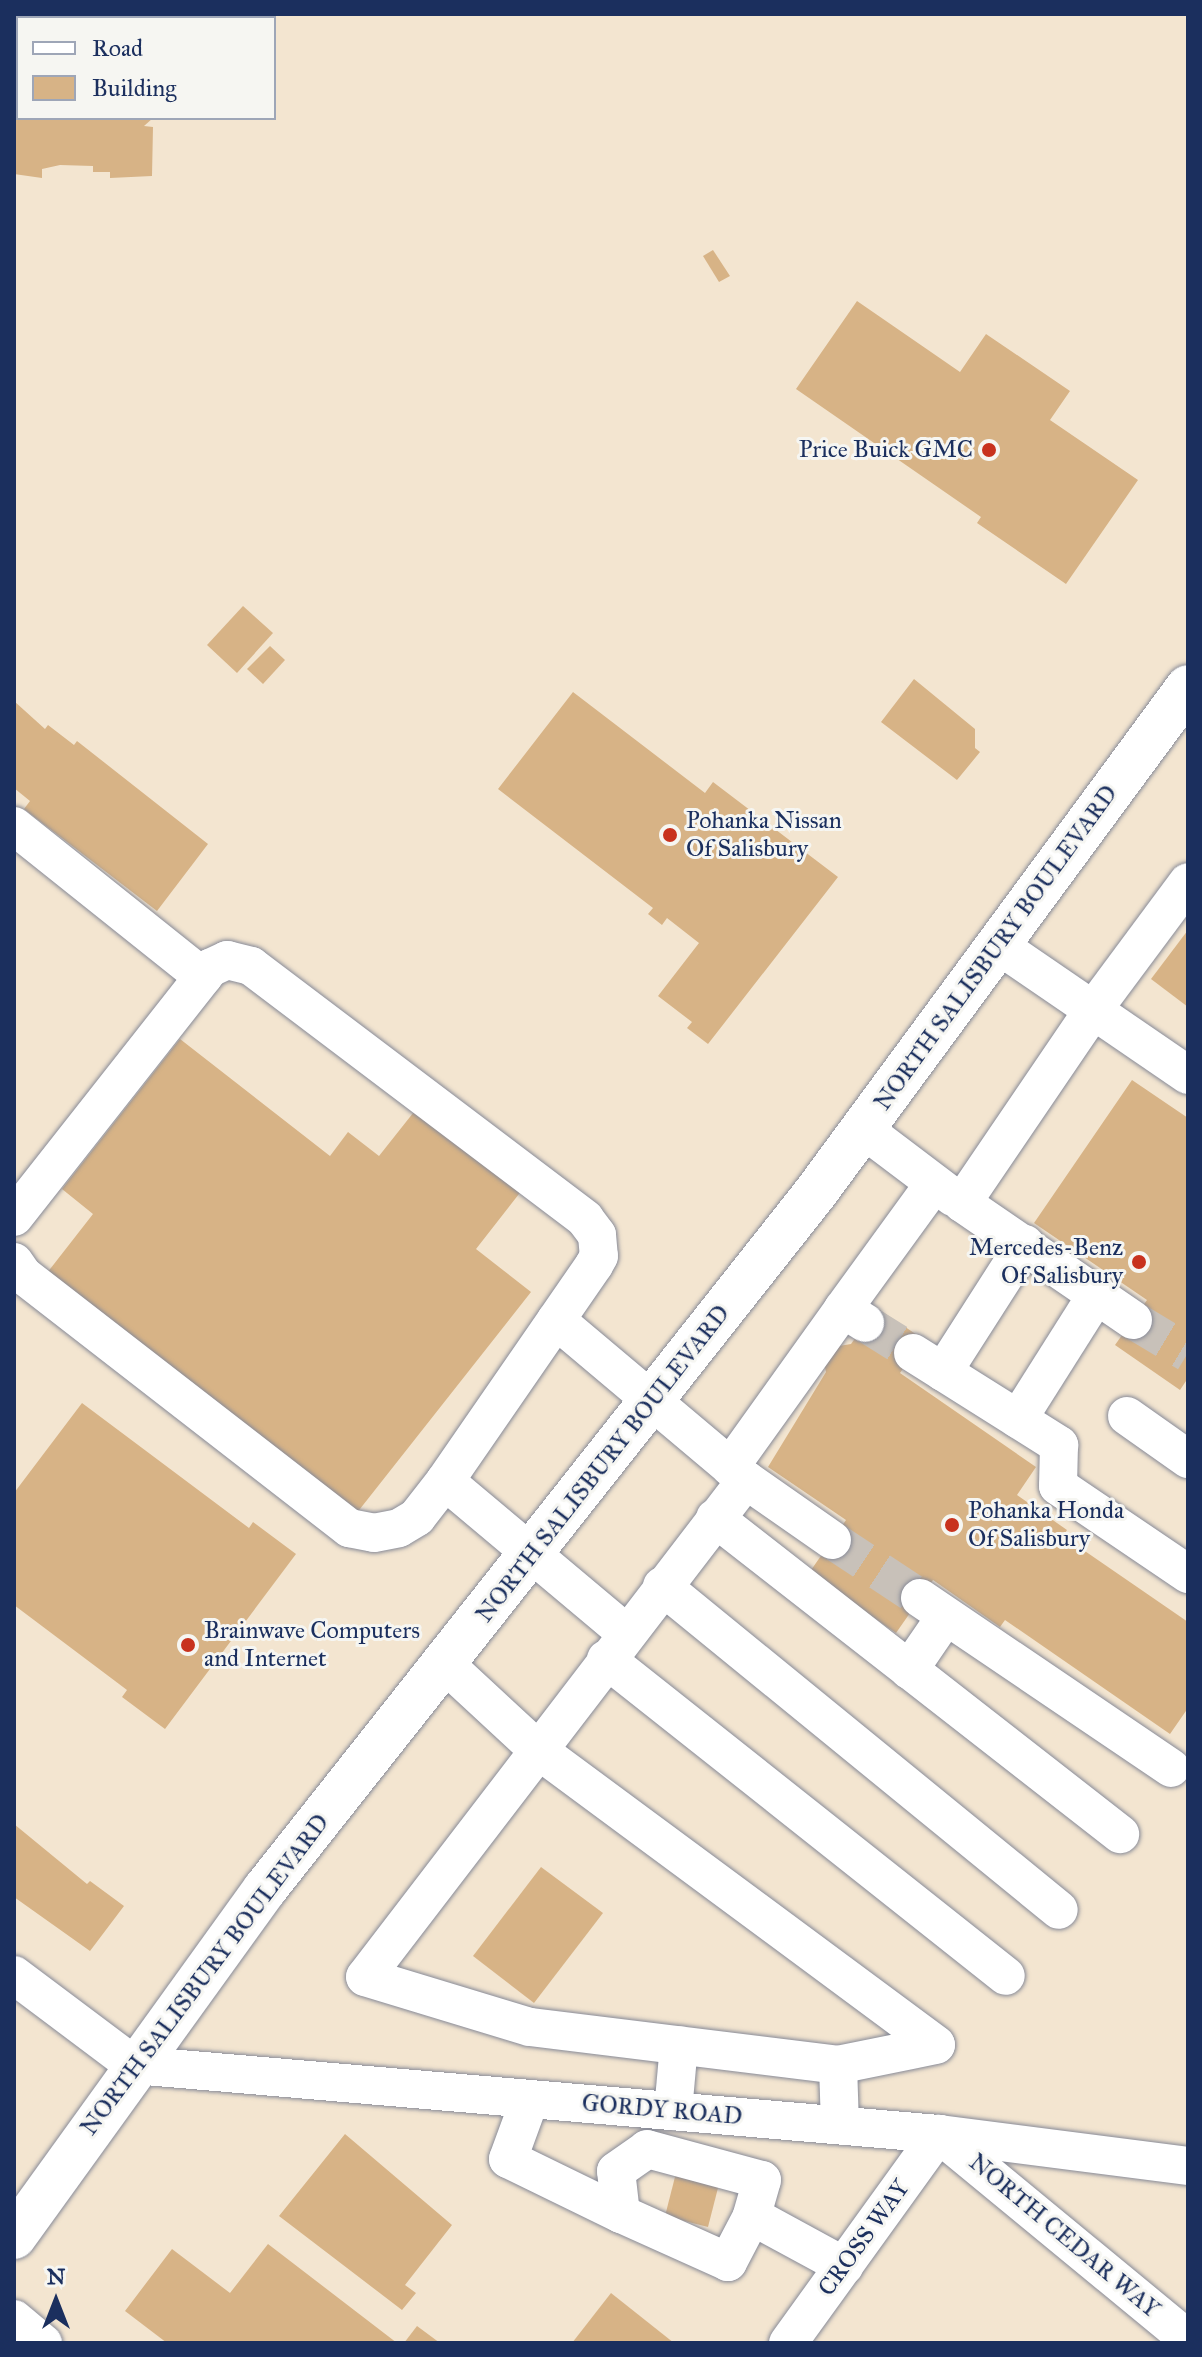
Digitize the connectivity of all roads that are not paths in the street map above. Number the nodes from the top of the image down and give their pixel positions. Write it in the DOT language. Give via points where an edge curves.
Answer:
graph roads {
  1 [pos="1183,705"];
  2 [pos="14,826"];
  3 [pos="1188,882"];
  4 [pos="998,945"];
  5 [pos="203,977"];
  6 [pos="1093,1010"];
  7 [pos="1184,1068"];
  8 [pos="863,1129"];
  9 [pos="948,1194"];
  10 [pos="14,1217"];
  11 [pos="1025,1244"];
  12 [pos="14,1262"];
  13 [pos="1097,1294"];
  14 [pos="556,1320"];
  15 [pos="1133,1320"];
  16 [pos="652,1405"];
  17 [pos="1127,1416"];
  18 [pos="1018,1419"];
  19 [pos="1188,1459"];
  20 [pos="738,1474"];
  21 [pos="445,1481"];
  22 [pos="715,1518"];
  23 [pos="832,1540"];
  24 [pos="532,1554"];
  25 [pos="1188,1574"];
  26 [pos="662,1586"];
  27 [pos="616,1646"];
  28 [pos="445,1664"];
  29 [pos="909,1670"];
  30 [pos="538,1750"];
  31 [pos="1171,1768"];
  32 [pos="1120,1834"];
  33 [pos="1059,1910"];
  34 [pos="14,1975"];
  35 [pos="1006,1976"];
  36 [pos="679,2045"];
  37 [pos="134,2065"];
  38 [pos="838,2065"];
  39 [pos="530,2099"];
  40 [pos="673,2111"];
  41 [pos="730,2116"];
  42 [pos="840,2125"];
  43 [pos="939,2134"];
  44 [pos="716,2166"];
  45 [pos="1188,2166"];
  46 [pos="621,2214"];
  47 [pos="752,2216"];
  48 [pos="14,2237"];
  49 [pos="844,2266"];
  50 [pos="14,2319"];
  51 [pos="1188,2339"];
  52 [pos="43,2343"];
  53 [pos="788,2343"];
  1 -- 4 [label="main road, NORTH SALISBURY BOULEVARD"];
  2 -- 5 [label="street"];
  3 -- 6 [label="street"];
  4 -- 6 [label="street"];
  4 -- 8 [label="main road, NORTH SALISBURY BOULEVARD"];
  5 -- 10 [label="street"];
  5 -- 14 [label="street" via="227,960 251,966 585,1219 597,1235 599,1256"];
  6 -- 7 [label="street"];
  6 -- 9 [label="street"];
  8 -- 9 [label="street"];
  8 -- 16 [label="main road, NORTH SALISBURY BOULEVARD"];
  9 -- 11 [label="street"];
  9 -- 20 [label="street"];
  11 -- 13 [label="street"];
  11 -- 18 [label="street" via="928,1363"];
  12 -- 21 [label="street" via="23,1275 349,1528 374,1533 399,1528 417,1517"];
  13 -- 15 [label="street"];
  13 -- 18 [label="street"];
  14 -- 16 [label="street"];
  14 -- 21 [label="street"];
  16 -- 20 [label="street"];
  16 -- 24 [label="main road, NORTH SALISBURY BOULEVARD"];
  17 -- 19 [label="street"];
  18 -- 25 [label="street" via="1059,1445 1058,1486"];
  20 -- 22 [label="street"];
  20 -- 23 [label="street"];
  21 -- 24 [label="street"];
  22 -- 26 [label="street"];
  22 -- 29 [label="street"];
  24 -- 27 [label="street"];
  24 -- 28 [label="main road, NORTH SALISBURY BOULEVARD"];
  26 -- 27 [label="street"];
  26 -- 33 [label="street"];
  27 -- 30 [label="street"];
  27 -- 35 [label="street"];
  28 -- 30 [label="street"];
  28 -- 37 [label="main road, NORTH SALISBURY BOULEVARD"];
  29 -- 31 [label="street" via="933,1607"];
  29 -- 32 [label="street"];
  30 -- 36 [label="street" via="365,1977 530,2027"];
  30 -- 38 [label="street" via="936,2045"];
  34 -- 37 [label="street"];
  36 -- 38 [label="street"];
  36 -- 40 [label="street"];
  37 -- 39 [label="street, GORDY ROAD"];
  37 -- 48 [label="main road, NORTH SALISBURY BOULEVARD"];
  38 -- 42 [label="street"];
  39 -- 40 [label="street, GORDY ROAD"];
  39 -- 46 [label="street" via="508,2159"];
  40 -- 41 [label="street, GORDY ROAD"];
  41 -- 42 [label="street, GORDY ROAD"];
  41 -- 44 [label="street"];
  42 -- 43 [label="street, GORDY ROAD"];
  43 -- 45 [label="street, GORDY ROAD"];
  43 -- 49 [label="street, CROSS WAY"];
  43 -- 51 [label="street, NORTH CEDAR WAY"];
  44 -- 46 [label="street" via="647,2149 616,2171"];
  44 -- 47 [label="street" via="762,2180"];
  46 -- 47 [label="street" via="728,2262"];
  47 -- 49 [label="street"];
  49 -- 53 [label="street, CROSS WAY"];
  50 -- 52 [label="street"];
}
